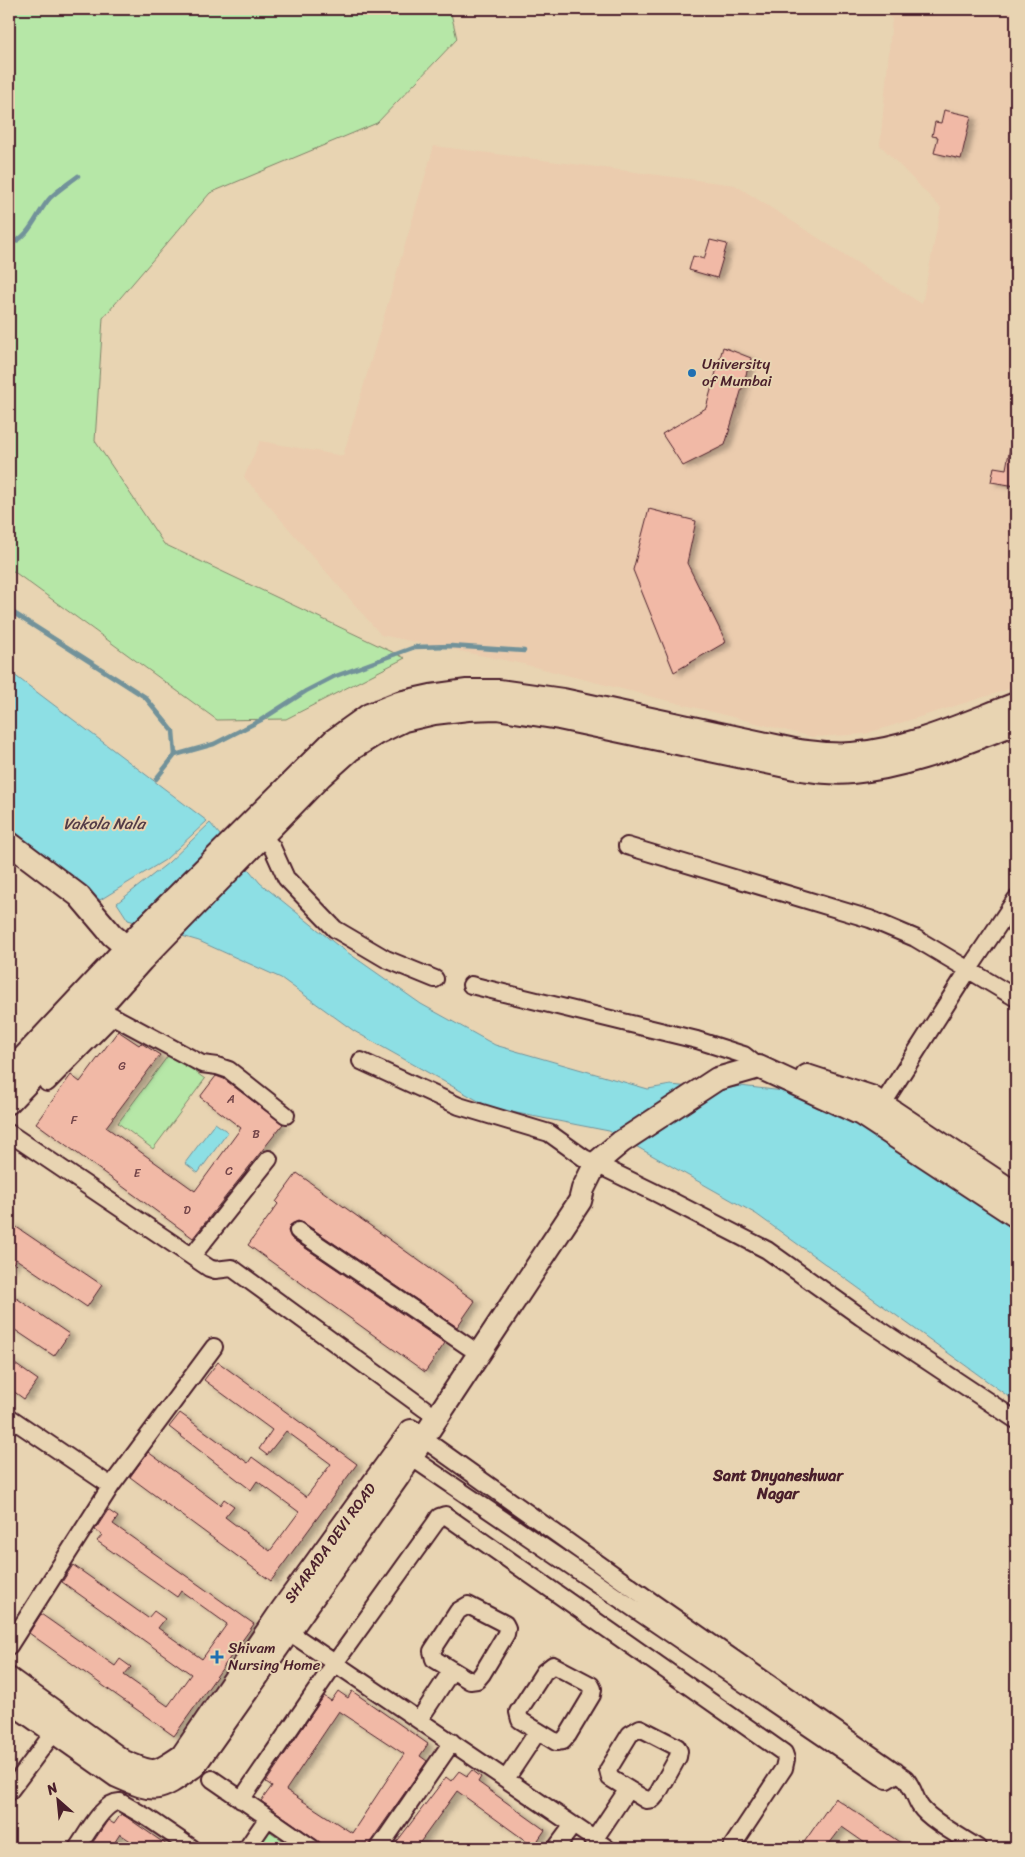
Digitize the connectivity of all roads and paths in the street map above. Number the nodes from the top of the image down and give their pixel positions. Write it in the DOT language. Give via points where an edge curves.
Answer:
graph roads {
  1 [pos="1016,704"];
  2 [pos="561,709"];
  3 [pos="1016,723"];
  4 [pos="262,839"];
  5 [pos="9,842"];
  6 [pos="627,846"];
  7 [pos="1016,899"];
  8 [pos="150,937"];
  9 [pos="134,954"];
  10 [pos="969,969"];
  11 [pos="435,980"];
  12 [pos="471,985"];
  13 [pos="1016,998"];
  14 [pos="99,1005"];
  15 [pos="361,1061"];
  16 [pos="766,1070"];
  17 [pos="9,1074"];
  18 [pos="9,1102"];
  19 [pos="877,1113"];
  20 [pos="286,1114"];
  21 [pos="9,1134"];
  22 [pos="268,1159"];
  23 [pos="596,1162"];
  24 [pos="952,1162"];
  25 [pos="1016,1194"];
  26 [pos="1016,1216"];
  27 [pos="298,1231"];
  28 [pos="192,1256"];
  29 [pos="490,1327"];
  30 [pos="214,1347"];
  31 [pos="470,1347"];
  32 [pos="425,1410"];
  33 [pos="9,1417"];
  34 [pos="1016,1420"];
  35 [pos="417,1434"];
  36 [pos="404,1453"];
  37 [pos="465,1468"];
  38 [pos="112,1486"];
  39 [pos="454,1487"];
  40 [pos="292,1618"];
  41 [pos="9,1646"];
  42 [pos="335,1663"];
  43 [pos="452,1670"];
  44 [pos="9,1679"];
  45 [pos="9,1700"];
  46 [pos="783,1701"];
  47 [pos="419,1720"];
  48 [pos="538,1731"];
  49 [pos="54,1732"];
  50 [pos="452,1742"];
  51 [pos="212,1779"];
  52 [pos="506,1779"];
  53 [pos="628,1789"];
  54 [pos="9,1792"];
  55 [pos="241,1800"];
  56 [pos="267,1818"];
  57 [pos="572,1825"];
  58 [pos="600,1844"];
  59 [pos="77,1848"];
  60 [pos="192,1848"];
  61 [pos="247,1848"];
  62 [pos="312,1848"];
  63 [pos="379,1848"];
  64 [pos="556,1848"];
  65 [pos="731,1848"];
  66 [pos="978,1848"];
  1 -- 2 [label="street" via="902,746 843,755 799,751"];
  2 -- 3 [label="street" via="796,768 828,772 852,772 906,763"];
  2 -- 4 [label="street" via="468,709 404,720 350,750"];
  2 -- 8 [label="street" via="499,690 431,696 399,703 369,715 334,740 238,835"];
  4 -- 8 [label="street"];
  4 -- 11 [label="street" via="272,847 286,878 335,929 386,959"];
  5 -- 9 [label="street" via="78,896 112,935"];
  6 -- 10 [label="street" via="870,919 915,938"];
  7 -- 10 [label="street"];
  8 -- 9 [label="street"];
  9 -- 14 [label="street"];
  10 -- 13 [label="street"];
  10 -- 19 [label="street"];
  12 -- 16 [label="street" via="697,1040 744,1055"];
  14 -- 17 [label="street"];
  14 -- 18 [label="street" via="46,1082"];
  14 -- 20 [label="street" via="202,1064 229,1070"];
  15 -- 23 [label="street" via="459,1106 549,1133 578,1155"];
  16 -- 19 [label="street" via="798,1074 845,1097 871,1096"];
  16 -- 23 [label="street" via="717,1078"];
  19 -- 24 [label="street"];
  21 -- 28 [label="street"];
  22 -- 28 [label="street"];
  23 -- 29 [label="street, SHARADA DEVI ROAD" via="583,1189 567,1198"];
  23 -- 34 [label="street" via="767,1250"];
  24 -- 25 [label="street"];
  24 -- 26 [label="street"];
  27 -- 31 [label="street"];
  28 -- 32 [label="street" via="214,1270 232,1268"];
  29 -- 31 [label="street, SHARADA DEVI ROAD"];
  29 -- 35 [label="street"];
  30 -- 38 [label="street"];
  31 -- 32 [label="street, SHARADA DEVI ROAD"];
  32 -- 35 [label="street, SHARADA DEVI ROAD"];
  33 -- 38 [label="street"];
  35 -- 36 [label="street, SHARADA DEVI ROAD"];
  35 -- 37 [label="street"];
  36 -- 39 [label="street"];
  36 -- 40 [label="street, SHARADA DEVI ROAD"];
  36 -- 40 [label="street, SHARADA DEVI ROAD" via="397,1478"];
  37 -- 39 [label="street"];
  37 -- 46 [label="street" via="655,1604"];
  38 -- 41 [label="street"];
  39 -- 46 [label="street"];
  40 -- 42 [label="street"];
  40 -- 44 [label="street, SHARADA DEVI ROAD" via="182,1756 159,1771 145,1771 124,1762"];
  40 -- 49 [label="street, SHARADA DEVI ROAD" via="194,1766 169,1784 152,1788 117,1776"];
  42 -- 47 [label="street"];
  42 -- 55 [label="street"];
  42 -- 65 [label="street" via="439,1517 445,1515 784,1753 784,1768"];
  43 -- 43 [label="street" via="434,1659 432,1651 462,1607 468,1605 505,1624 506,1634 477,1680 470,1681"];
  43 -- 47 [label="street"];
  45 -- 49 [label="street, SHARADA DEVI ROAD"];
  46 -- 66 [label="street" via="906,1778 928,1815"];
  47 -- 50 [label="street"];
  48 -- 48 [label="street" via="520,1720 518,1712 548,1668 554,1666 590,1685 592,1695 563,1741 556,1742"];
  48 -- 52 [label="street"];
  49 -- 54 [label="street"];
  50 -- 52 [label="street"];
  50 -- 63 [label="street"];
  51 -- 55 [label="street"];
  52 -- 57 [label="street"];
  53 -- 53 [label="street" via="610,1778 608,1770 630,1734 640,1728 677,1747 678,1757 653,1799 646,1800"];
  53 -- 58 [label="street"];
  55 -- 56 [label="street"];
  56 -- 61 [label="street"];
  56 -- 62 [label="street"];
  57 -- 58 [label="street"];
  57 -- 64 [label="street"];
  59 -- 60 [label="street" via="106,1807 120,1802"];
}
